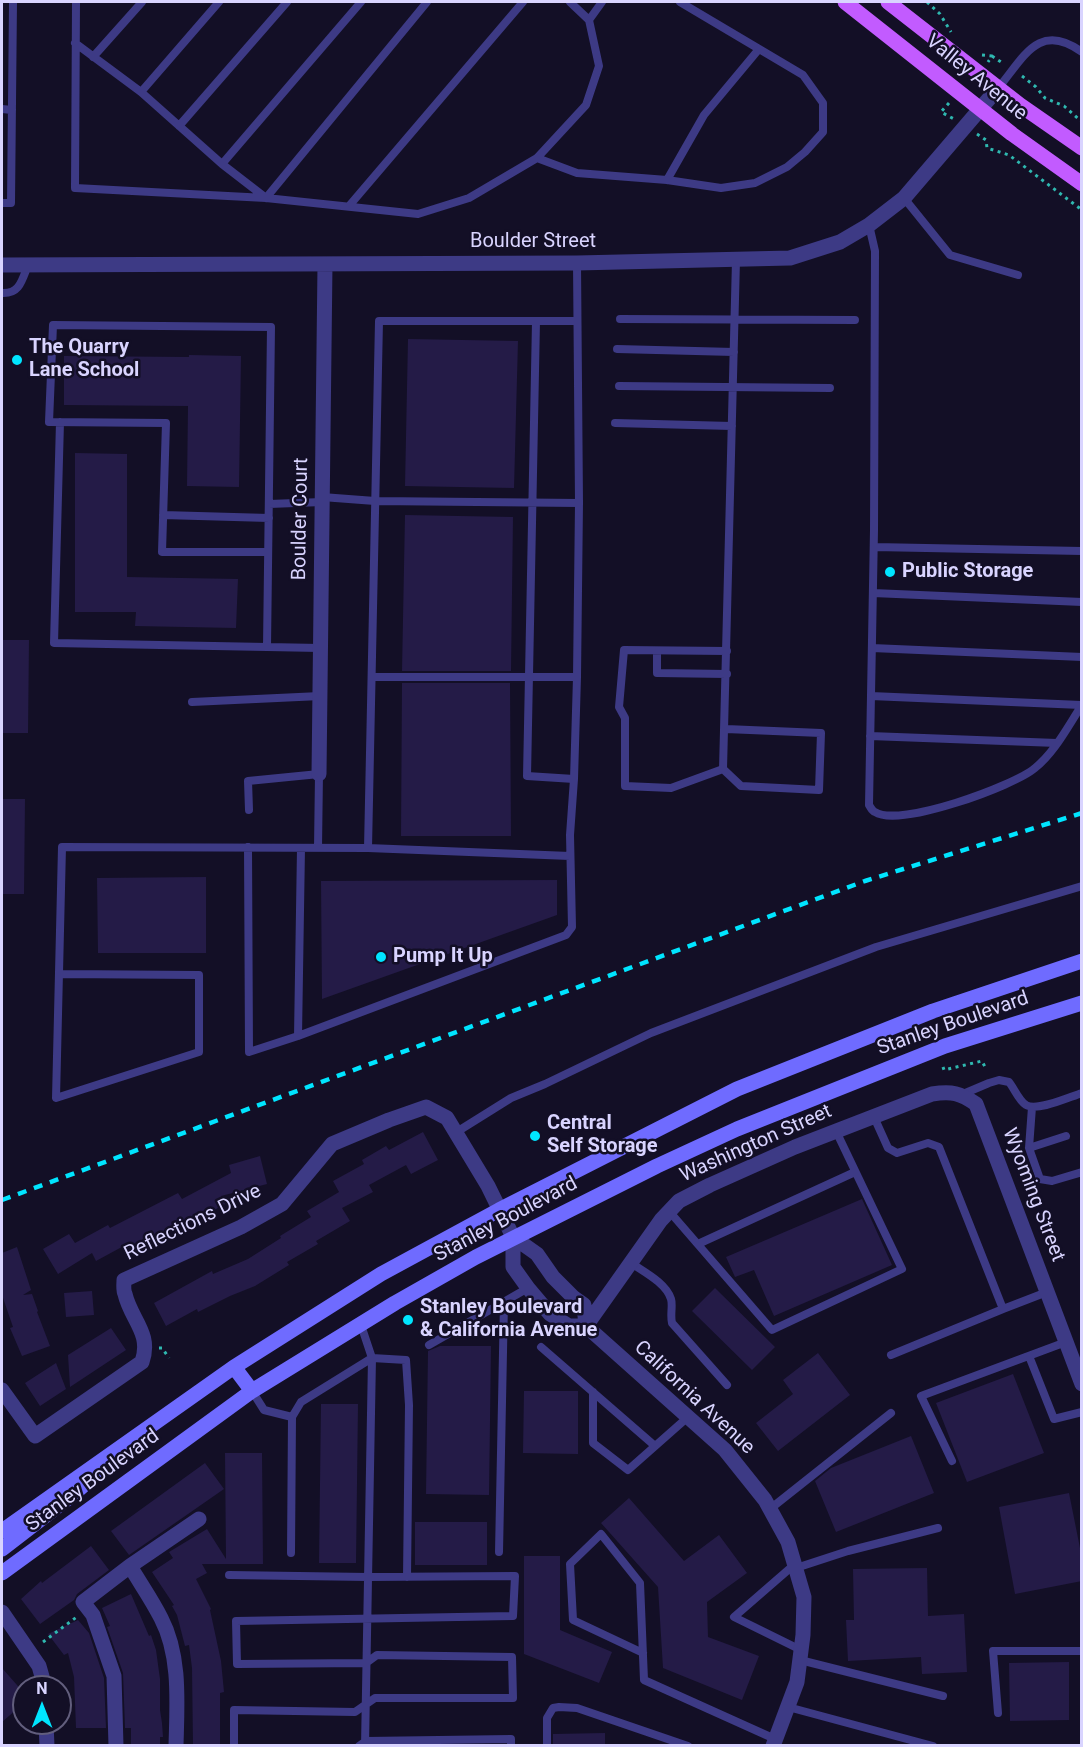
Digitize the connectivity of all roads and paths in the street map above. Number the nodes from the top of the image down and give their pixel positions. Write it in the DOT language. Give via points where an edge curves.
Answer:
graph roads {
  1 [pos="13,2"];
  2 [pos="76,2"];
  3 [pos="142,2"];
  4 [pos="219,2"];
  5 [pos="287,2"];
  6 [pos="361,2"];
  7 [pos="427,2"];
  8 [pos="523,2"];
  9 [pos="570,2"];
  10 [pos="602,2"];
  11 [pos="680,2"];
  12 [pos="845,2"];
  13 [pos="888,2"];
  14 [pos="590,20"];
  15 [pos="75,43"];
  16 [pos="759,49"];
  17 [pos="1082,52"];
  18 [pos="993,56"];
  19 [pos="93,57"];
  20 [pos="2,62"];
  21 [pos="12,63"];
  22 [pos="1013,70"];
  23 [pos="999,87"];
  24 [pos="141,92"];
  25 [pos="2,109"];
  26 [pos="981,109"];
  27 [pos="12,110"];
  28 [pos="1082,122"];
  29 [pos="179,126"];
  30 [pos="1082,148"];
  31 [pos="537,158"];
  32 [pos="222,164"];
  33 [pos="667,180"];
  34 [pos="1082,184"];
  35 [pos="266,198"];
  36 [pos="904,198"];
  37 [pos="2,203"];
  38 [pos="349,206"];
  39 [pos="868,225"];
  40 [pos="736,260"];
  41 [pos="576,263"];
  42 [pos="325,264"];
  43 [pos="2,265"];
  44 [pos="28,265"];
  45 [pos="1018,275"];
  46 [pos="2,293"];
  47 [pos="620,319"];
  48 [pos="855,320"];
  49 [pos="536,321"];
  50 [pos="577,321"];
  51 [pos="735,321"];
  52 [pos="617,349"];
  53 [pos="734,352"];
  54 [pos="618,386"];
  55 [pos="733,388"];
  56 [pos="830,388"];
  57 [pos="60,422"];
  58 [pos="615,423"];
  59 [pos="732,426"];
  60 [pos="322,500"];
  61 [pos="375,501"];
  62 [pos="533,503"];
  63 [pos="579,503"];
  64 [pos="269,504"];
  65 [pos="163,514"];
  66 [pos="269,518"];
  67 [pos="874,547"];
  68 [pos="268,552"];
  69 [pos="1082,552"];
  70 [pos="873,593"];
  71 [pos="1082,602"];
  72 [pos="267,647"];
  73 [pos="320,648"];
  74 [pos="872,648"];
  75 [pos="657,651"];
  76 [pos="728,651"];
  77 [pos="1082,657"];
  78 [pos="727,674"];
  79 [pos="529,676"];
  80 [pos="372,677"];
  81 [pos="577,677"];
  82 [pos="320,696"];
  83 [pos="871,696"];
  84 [pos="192,702"];
  85 [pos="1081,705"];
  86 [pos="726,729"];
  87 [pos="870,736"];
  88 [pos="1057,743"];
  89 [pos="723,769"];
  90 [pos="319,774"];
  91 [pos="574,779"];
  92 [pos="249,810"];
  93 [pos="248,848"];
  94 [pos="301,848"];
  95 [pos="318,848"];
  96 [pos="368,848"];
  97 [pos="570,856"];
  98 [pos="1082,886"];
  99 [pos="1082,961"];
  100 [pos="60,974"];
  101 [pos="1082,1003"];
  102 [pos="298,1035"];
  103 [pos="943,1067"];
  104 [pos="985,1067"];
  105 [pos="963,1094"];
  106 [pos="1082,1094"];
  107 [pos="1032,1107"];
  108 [pos="874,1116"];
  109 [pos="836,1131"];
  110 [pos="455,1133"];
  111 [pos="1066,1137"];
  112 [pos="1029,1148"];
  113 [pos="855,1172"];
  114 [pos="1082,1172"];
  115 [pos="499,1210"];
  116 [pos="669,1211"];
  117 [pos="513,1237"];
  118 [pos="698,1244"];
  119 [pos="631,1263"];
  120 [pos="528,1288"];
  121 [pos="1047,1292"];
  122 [pos="504,1302"];
  123 [pos="1003,1309"];
  124 [pos="361,1324"];
  125 [pos="586,1326"];
  126 [pos="1066,1342"];
  127 [pos="429,1345"];
  128 [pos="541,1347"];
  129 [pos="891,1354"];
  130 [pos="1029,1356"];
  131 [pos="372,1358"];
  132 [pos="234,1367"];
  133 [pos="1082,1384"];
  134 [pos="727,1385"];
  135 [pos="2,1390"];
  136 [pos="252,1391"];
  137 [pos="593,1392"];
  138 [pos="1082,1412"];
  139 [pos="891,1413"];
  140 [pos="292,1417"];
  141 [pos="688,1417"];
  142 [pos="655,1446"];
  143 [pos="119,1447"];
  144 [pos="951,1461"];
  145 [pos="770,1509"];
  146 [pos="199,1519"];
  147 [pos="938,1528"];
  148 [pos="2,1531"];
  149 [pos="2,1548"];
  150 [pos="499,1552"];
  151 [pos="291,1553"];
  152 [pos="130,1566"];
  153 [pos="795,1566"];
  154 [pos="2,1573"];
  155 [pos="229,1575"];
  156 [pos="368,1577"];
  157 [pos="407,1577"];
  158 [pos="85,1606"];
  159 [pos="2,1612"];
  160 [pos="368,1619"];
  161 [pos="43,1642"];
  162 [pos="1082,1651"];
  163 [pos="643,1653"];
  164 [pos="800,1655"];
  165 [pos="366,1663"];
  166 [pos="42,1675"];
  167 [pos="943,1696"];
  168 [pos="365,1706"];
  169 [pos="788,1707"];
  170 [pos="998,1713"];
  171 [pos="774,1742"];
  172 [pos="363,1744"];
  173 [pos="116,1746"];
  174 [pos="177,1746"];
  175 [pos="234,1746"];
  176 [pos="511,1746"];
  177 [pos="547,1746"];
  178 [pos="688,1746"];
  179 [pos="933,1746"];
  1 -- 21 [label="lane"];
  2 -- 15 [label="lane"];
  3 -- 19 [label="lane"];
  4 -- 24 [label="lane"];
  5 -- 29 [label="lane"];
  6 -- 32 [label="lane"];
  7 -- 35 [label="lane"];
  8 -- 38 [label="lane"];
  9 -- 14 [label="lane"];
  10 -- 14 [label="lane"];
  11 -- 16 [label="lane"];
  12 -- 26 [label="main road, Valley Avenue"];
  13 -- 23 [label="main road, Valley Avenue"];
  14 -- 31 [label="lane" via="599,66 586,105"];
  15 -- 19 [label="lane"];
  15 -- 35 [label="lane" via="75,188"];
  16 -- 33 [label="lane" via="704,115"];
  16 -- 33 [label="lane" via="803,75 823,103 823,132 788,167 755,183 721,188"];
  17 -- 22 [label="lane" via="1067,41 1042,40 1028,50"];
  18 -- 22 [label="path"];
  19 -- 24 [label="lane"];
  20 -- 21 [label="lane"];
  21 -- 27 [label="lane"];
  22 -- 23 [label="lane"];
  22 -- 28 [label="path" via="1045,98 1064,106"];
  23 -- 26 [label="street, Boulder Street"];
  23 -- 30 [label="main road, Valley Avenue"];
  24 -- 29 [label="lane"];
  25 -- 27 [label="lane"];
  26 -- 34 [label="main road, Valley Avenue"];
  26 -- 36 [label="street, Boulder Street"];
  27 -- 37 [label="lane" via="11,203"];
  29 -- 32 [label="lane"];
  31 -- 33 [label="lane" via="577,173"];
  31 -- 38 [label="lane" via="470,198 418,214"];
  32 -- 35 [label="lane"];
  35 -- 38 [label="lane"];
  36 -- 39 [label="street, Boulder Street"];
  36 -- 45 [label="lane" via="951,255"];
  39 -- 40 [label="street, Boulder Street" via="840,242 790,258"];
  39 -- 67 [label="lane" via="875,251"];
  40 -- 41 [label="street, Boulder Street"];
  40 -- 51 [label="lane"];
  41 -- 42 [label="street, Boulder Street"];
  41 -- 50 [label="lane"];
  42 -- 44 [label="street, Boulder Street"];
  42 -- 60 [label="street, Boulder Court"];
  43 -- 44 [label="street, Boulder Street"];
  44 -- 46 [label="lane" via="18,289"];
  47 -- 51 [label="lane"];
  48 -- 51 [label="lane"];
  49 -- 50 [label="lane"];
  49 -- 61 [label="lane" via="379,321"];
  49 -- 62 [label="lane"];
  50 -- 63 [label="lane"];
  51 -- 53 [label="lane"];
  52 -- 53 [label="lane"];
  53 -- 55 [label="lane"];
  54 -- 55 [label="lane"];
  55 -- 56 [label="lane"];
  55 -- 59 [label="lane"];
  57 -- 64 [label="lane" via="49,422 53,325 271,327"];
  57 -- 65 [label="lane" via="166,423"];
  57 -- 72 [label="lane" via="54,643"];
  58 -- 59 [label="lane"];
  59 -- 76 [label="lane"];
  60 -- 61 [label="lane"];
  60 -- 64 [label="lane"];
  60 -- 73 [label="street, Boulder Court"];
  61 -- 62 [label="lane"];
  61 -- 80 [label="lane"];
  62 -- 63 [label="lane"];
  62 -- 79 [label="lane"];
  63 -- 81 [label="lane"];
  64 -- 66 [label="lane"];
  65 -- 66 [label="lane"];
  65 -- 68 [label="lane" via="162,552"];
  66 -- 68 [label="lane"];
  67 -- 69 [label="lane"];
  67 -- 70 [label="lane"];
  68 -- 72 [label="lane"];
  70 -- 71 [label="lane"];
  70 -- 74 [label="lane"];
  72 -- 73 [label="lane"];
  73 -- 82 [label="street, Boulder Court"];
  74 -- 77 [label="lane"];
  74 -- 83 [label="lane"];
  75 -- 76 [label="lane"];
  75 -- 78 [label="lane" via="657,673"];
  75 -- 89 [label="lane" via="624,650 618,706 625,718 625,786 671,788"];
  76 -- 78 [label="lane"];
  78 -- 86 [label="lane"];
  79 -- 80 [label="lane"];
  79 -- 81 [label="lane"];
  79 -- 91 [label="lane" via="527,776"];
  80 -- 96 [label="lane"];
  81 -- 91 [label="lane"];
  82 -- 84 [label="lane"];
  82 -- 90 [label="street, Boulder Court"];
  83 -- 85 [label="lane"];
  83 -- 87 [label="lane"];
  85 -- 88 [label="lane"];
  86 -- 89 [label="lane"];
  86 -- 89 [label="lane" via="821,733 819,790 741,786"];
  87 -- 88 [label="lane"];
  87 -- 88 [label="lane" via="869,805 886,815 920,813 946,806 1019,779 1036,768"];
  90 -- 92 [label="lane" via="248,781"];
  90 -- 95 [label="lane"];
  91 -- 97 [label="lane"];
  93 -- 94 [label="lane"];
  93 -- 100 [label="lane" via="62,847"];
  93 -- 102 [label="lane" via="249,1052"];
  94 -- 95 [label="lane"];
  94 -- 102 [label="lane"];
  95 -- 96 [label="lane"];
  96 -- 97 [label="lane"];
  97 -- 102 [label="lane" via="572,927 566,935"];
  98 -- 110 [label="lane" via="876,947 651,1033 511,1098"];
  99 -- 115 [label="main road, Stanley Boulevard" via="933,1011 737,1089"];
  100 -- 100 [label="lane" via="56,1098 199,1052 199,975"];
  101 -- 117 [label="main road, Stanley Boulevard" via="945,1046 803,1101 667,1161"];
  103 -- 104 [label="path" via="944,1071 982,1061"];
  105 -- 107 [label="lane" via="999,1080 1010,1082 1024,1104"];
  105 -- 108 [label="street, Washington Street" via="932,1094"];
  105 -- 121 [label="street, Wyoming Street" via="976,1104"];
  106 -- 107 [label="lane"];
  107 -- 112 [label="lane"];
  108 -- 109 [label="street, Washington Street"];
  108 -- 123 [label="lane" via="888,1148 897,1153 928,1143 939,1147"];
  109 -- 113 [label="lane"];
  109 -- 116 [label="street, Washington Street" via="710,1185 679,1201"];
  110 -- 115 [label="street, Reflections Drive"];
  110 -- 135 [label="street, Reflections Drive" via="447,1118 426,1107 332,1144 282,1204 124,1280 124,1293 145,1338 142,1362 35,1436"];
  111 -- 112 [label="lane"];
  112 -- 114 [label="lane" via="1040,1179 1052,1181"];
  113 -- 118 [label="lane"];
  113 -- 118 [label="lane" via="902,1269 772,1330"];
  115 -- 117 [label="street, California Avenue"];
  115 -- 132 [label="main road, Stanley Boulevard" via="381,1274"];
  116 -- 118 [label="lane"];
  116 -- 119 [label="street, Washington Street"];
  117 -- 120 [label="street, California Avenue" via="513,1268"];
  117 -- 124 [label="main road, Stanley Boulevard"];
  117 -- 125 [label="street, California Avenue" via="537,1254 553,1277 584,1305"];
  119 -- 125 [label="street, Washington Street"];
  119 -- 134 [label="lane" via="665,1288 672,1300 672,1323"];
  120 -- 122 [label="lane"];
  120 -- 125 [label="street, California Avenue" via="550,1314 569,1326"];
  121 -- 123 [label="lane"];
  121 -- 126 [label="street, Wyoming Street"];
  122 -- 127 [label="lane"];
  122 -- 150 [label="lane"];
  123 -- 129 [label="lane"];
  124 -- 131 [label="lane"];
  124 -- 136 [label="main road, Stanley Boulevard"];
  125 -- 141 [label="street, California Avenue"];
  126 -- 130 [label="lane"];
  126 -- 133 [label="street, Wyoming Street"];
  128 -- 137 [label="lane"];
  130 -- 138 [label="lane" via="1054,1419"];
  130 -- 144 [label="lane" via="921,1396"];
  131 -- 140 [label="lane" via="301,1402"];
  131 -- 156 [label="lane"];
  131 -- 157 [label="lane" via="406,1360"];
  132 -- 136 [label="main road"];
  132 -- 143 [label="main road, Stanley Boulevard"];
  136 -- 140 [label="lane" via="264,1410"];
  136 -- 154 [label="main road, Stanley Boulevard"];
  137 -- 142 [label="lane"];
  137 -- 142 [label="lane" via="593,1443 628,1470"];
  139 -- 145 [label="lane"];
  140 -- 151 [label="lane"];
  141 -- 142 [label="lane"];
  141 -- 145 [label="street, California Avenue" via="725,1450"];
  143 -- 148 [label="main road, Stanley Boulevard"];
  143 -- 149 [label="main road" via="105,1466"];
  145 -- 153 [label="street, California Avenue" via="788,1542"];
  146 -- 152 [label="street"];
  147 -- 153 [label="lane"];
  152 -- 158 [label="street"];
  152 -- 174 [label="street" via="162,1619 174,1659"];
  153 -- 164 [label="street, California Avenue" via="804,1597"];
  153 -- 164 [label="lane" via="734,1617"];
  155 -- 156 [label="lane"];
  156 -- 157 [label="lane"];
  156 -- 160 [label="lane"];
  157 -- 160 [label="lane" via="515,1576 513,1616"];
  158 -- 161 [label="path"];
  158 -- 173 [label="street" via="93,1615 114,1676"];
  159 -- 166 [label="street"];
  160 -- 165 [label="lane"];
  160 -- 165 [label="lane" via="236,1621 237,1664"];
  162 -- 170 [label="lane" via="993,1651"];
  163 -- 163 [label="lane" via="573,1620 570,1564 601,1534 640,1582"];
  163 -- 171 [label="lane" via="644,1680"];
  164 -- 167 [label="lane"];
  164 -- 169 [label="street, California Avenue" via="797,1682"];
  165 -- 168 [label="lane"];
  165 -- 168 [label="lane" via="377,1655 512,1657 513,1698 375,1698"];
  168 -- 172 [label="lane"];
  168 -- 175 [label="lane" via="355,1712 234,1710"];
  169 -- 171 [label="street, California Avenue"];
  169 -- 179 [label="lane"];
  172 -- 176 [label="lane" via="511,1739"];
  177 -- 178 [label="lane" via="547,1718 553,1708 559,1707 577,1708"];
}
